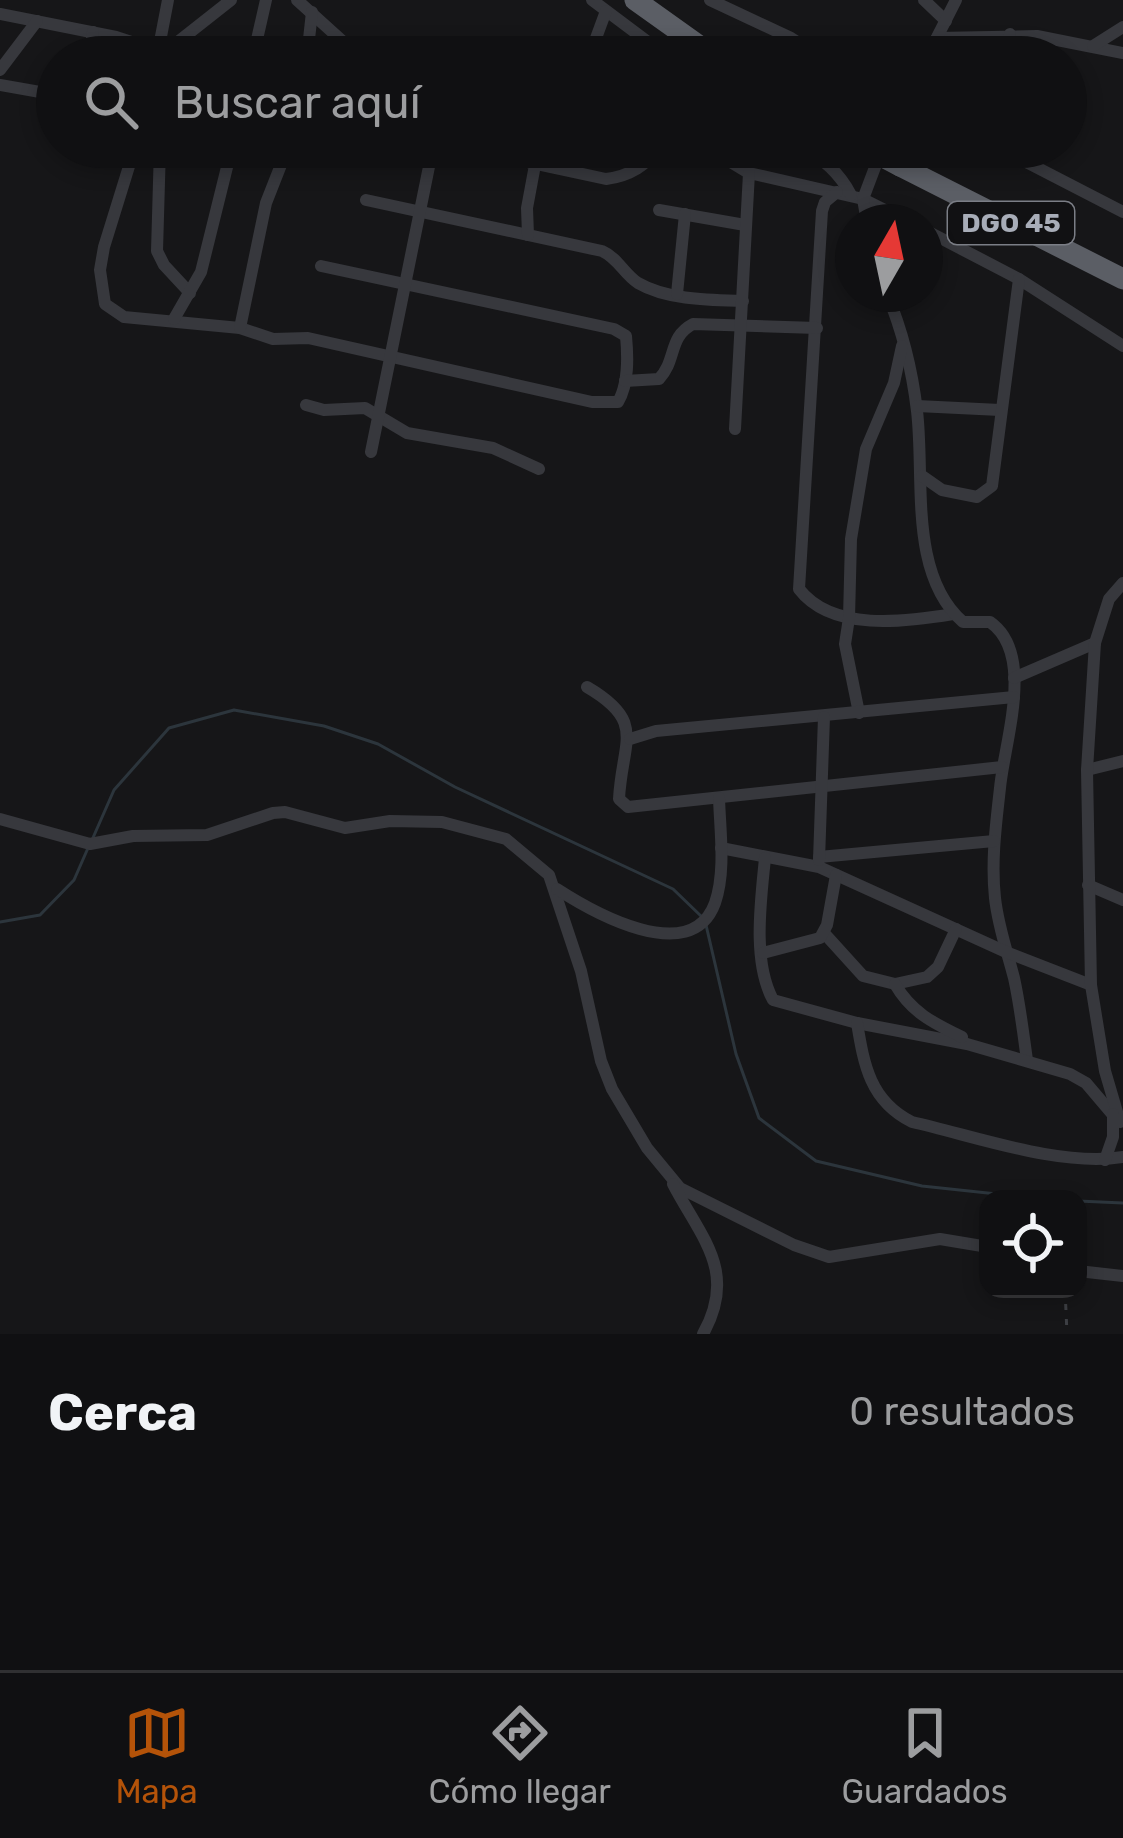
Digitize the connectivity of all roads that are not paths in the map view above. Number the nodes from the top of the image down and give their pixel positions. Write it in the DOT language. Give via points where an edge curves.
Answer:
graph roads {
  1 [pos="168,0"];
  2 [pos="231,0"];
  3 [pos="266,0"];
  4 [pos="297,0"];
  5 [pos="592,0"];
  6 [pos="635,0"];
  7 [pos="710,0"];
  8 [pos="925,0"];
  9 [pos="956,0"];
  10 [pos="606,10"];
  11 [pos="312,12"];
  12 [pos="0,14"];
  13 [pos="37,21"];
  14 [pos="946,21"];
  15 [pos="1123,27"];
  16 [pos="92,32"];
  17 [pos="1010,34"];
  18 [pos="92,36"];
  19 [pos="104,36"];
  20 [pos="161,36"];
  21 [pos="185,36"];
  22 [pos="258,36"];
  23 [pos="309,36"];
  24 [pos="337,36"];
  25 [pos="597,36"];
  26 [pos="640,36"];
  27 [pos="686,36"];
  28 [pos="787,36"];
  29 [pos="938,36"];
  30 [pos="974,36"];
  31 [pos="1024,36"];
  32 [pos="1087,45"];
  33 [pos="1092,46"];
  34 [pos="1123,53"];
  35 [pos="0,70"];
  36 [pos="0,85"];
  37 [pos="36,91"];
  38 [pos="128,168"];
  39 [pos="159,168"];
  40 [pos="227,168"];
  41 [pos="280,168"];
  42 [pos="429,168"];
  43 [pos="535,168"];
  44 [pos="551,168"];
  45 [pos="640,168"];
  46 [pos="741,168"];
  47 [pos="832,168"];
  48 [pos="869,168"];
  49 [pos="905,168"];
  50 [pos="1039,168"];
  51 [pos="749,173"];
  52 [pos="850,195"];
  53 [pos="366,200"];
  54 [pos="856,204"];
  55 [pos="870,204"];
  56 [pos="659,210"];
  57 [pos="421,211"];
  58 [pos="1123,212"];
  59 [pos="685,214"];
  60 [pos="745,225"];
  61 [pos="528,235"];
  62 [pos="943,239"];
  63 [pos="320,266"];
  64 [pos="1019,279"];
  65 [pos="1123,279"];
  66 [pos="406,285"];
  67 [pos="190,293"];
  68 [pos="677,294"];
  69 [pos="743,301"];
  70 [pos="894,312"];
  71 [pos="174,319"];
  72 [pos="741,322"];
  73 [pos="240,328"];
  74 [pos="817,328"];
  75 [pos="904,338"];
  76 [pos="1123,346"];
  77 [pos="392,356"];
  78 [pos="626,381"];
  79 [pos="306,405"];
  80 [pos="916,406"];
  81 [pos="1000,410"];
  82 [pos="379,416"];
  83 [pos="735,429"];
  84 [pos="371,452"];
  85 [pos="539,469"];
  86 [pos="922,476"];
  87 [pos="1123,584"];
  88 [pos="953,614"];
  89 [pos="849,618"];
  90 [pos="1094,643"];
  91 [pos="1014,678"];
  92 [pos="587,687"];
  93 [pos="1014,697"];
  94 [pos="859,713"];
  95 [pos="824,717"];
  96 [pos="630,739"];
  97 [pos="1123,761"];
  98 [pos="1002,767"];
  99 [pos="1088,770"];
  100 [pos="820,786"];
  101 [pos="719,798"];
  102 [pos="0,819"];
  103 [pos="994,841"];
  104 [pos="721,848"];
  105 [pos="765,858"];
  106 [pos="819,862"];
  107 [pos="836,874"];
  108 [pos="1088,885"];
  109 [pos="556,888"];
  110 [pos="1123,900"];
  111 [pos="956,929"];
  112 [pos="824,933"];
  113 [pos="1006,952"];
  114 [pos="763,953"];
  115 [pos="895,984"];
  116 [pos="1091,985"];
  117 [pos="857,1023"];
  118 [pos="990,1050"];
  119 [pos="1027,1060"];
  120 [pos="1119,1121"];
  121 [pos="1123,1156"];
  122 [pos="1105,1160"];
  123 [pos="669,1178"];
  124 [pos="979,1246"];
  125 [pos="1087,1272"];
  126 [pos="1123,1276"];
  127 [pos="703,1334"];
  1 -- 20 [label="street"];
  2 -- 21 [label="street"];
  3 -- 22 [label="street"];
  4 -- 11 [label="street"];
  5 -- 10 [label="street"];
  6 -- 27 [label="highway"];
  7 -- 28 [label="street"];
  8 -- 14 [label="street"];
  9 -- 14 [label="street"];
  10 -- 25 [label="street"];
  10 -- 26 [label="street"];
  11 -- 23 [label="street"];
  11 -- 24 [label="street"];
  12 -- 13 [label="street"];
  13 -- 16 [label="street"];
  13 -- 35 [label="street"];
  14 -- 29 [label="street"];
  15 -- 33 [label="street"];
  16 -- 18 [label="street"];
  16 -- 19 [label="street"];
  17 -- 30 [label="street"];
  17 -- 31 [label="street"];
  32 -- 33 [label="street"];
  33 -- 34 [label="street"];
  36 -- 37 [label="street"];
  38 -- 71 [label="street" via="104,247 105,304 124,317"];
  39 -- 67 [label="street" via="157,251"];
  40 -- 67 [label="street"];
  41 -- 73 [label="street"];
  42 -- 57 [label="street"];
  43 -- 61 [label="street"];
  44 -- 45 [label="street" via="623,177"];
  46 -- 51 [label="street"];
  47 -- 52 [label="street"];
  48 -- 52 [label="street"];
  49 -- 65 [label="highway, DGO 45, bridge"];
  50 -- 58 [label="street"];
  51 -- 52 [label="street"];
  51 -- 60 [label="street"];
  52 -- 54 [label="street"];
  52 -- 55 [label="street"];
  52 -- 74 [label="street" via="825,202 822,211"];
  53 -- 57 [label="street"];
  56 -- 59 [label="street"];
  57 -- 61 [label="street"];
  57 -- 66 [label="street"];
  59 -- 60 [label="street"];
  59 -- 68 [label="street"];
  60 -- 69 [label="street"];
  61 -- 68 [label="street" via="610,254 635,281"];
  62 -- 64 [label="street"];
  63 -- 66 [label="street"];
  64 -- 76 [label="street"];
  64 -- 81 [label="street"];
  66 -- 77 [label="street"];
  66 -- 78 [label="street" via="621,332"];
  67 -- 71 [label="street"];
  68 -- 69 [label="street"];
  69 -- 72 [label="street"];
  70 -- 75 [label="street"];
  71 -- 73 [label="street"];
  72 -- 74 [label="street"];
  72 -- 78 [label="street" via="693,323 673,342 659,379"];
  72 -- 83 [label="street"];
  73 -- 77 [label="street"];
  74 -- 89 [label="street" via="796,572 807,600"];
  75 -- 80 [label="street"];
  75 -- 89 [label="street" via="866,449"];
  77 -- 78 [label="street" via="608,404 618,402"];
  77 -- 82 [label="street"];
  79 -- 82 [label="street"];
  80 -- 81 [label="street"];
  80 -- 86 [label="street"];
  81 -- 86 [label="street" via="986,493 942,490"];
  82 -- 84 [label="street"];
  82 -- 85 [label="street" via="423,438 493,448"];
  86 -- 88 [label="street" via="926,564"];
  87 -- 90 [label="street" via="1108,599"];
  88 -- 89 [label="street"];
  88 -- 91 [label="street" via="995,625"];
  89 -- 94 [label="street" via="844,644"];
  90 -- 91 [label="street"];
  90 -- 99 [label="street"];
  91 -- 93 [label="street"];
  92 -- 96 [label="street" via="618,707"];
  93 -- 94 [label="street"];
  93 -- 98 [label="street"];
  94 -- 95 [label="street"];
  95 -- 96 [label="street"];
  95 -- 100 [label="street"];
  96 -- 101 [label="street" via="621,764 623,806"];
  97 -- 99 [label="street"];
  98 -- 100 [label="street"];
  98 -- 103 [label="street"];
  99 -- 108 [label="street"];
  100 -- 101 [label="street"];
  100 -- 106 [label="street"];
  101 -- 104 [label="street"];
  102 -- 109 [label="street" via="90,844 207,835 273,813 345,828 442,822 506,839"];
  103 -- 106 [label="street"];
  103 -- 113 [label="street"];
  104 -- 105 [label="street"];
  104 -- 109 [label="street" via="715,904 679,931 616,923"];
  105 -- 106 [label="street"];
  105 -- 114 [label="street"];
  106 -- 107 [label="street"];
  107 -- 111 [label="street"];
  107 -- 112 [label="street"];
  108 -- 110 [label="street"];
  108 -- 116 [label="street"];
  109 -- 123 [label="street" via="612,1089"];
  111 -- 113 [label="street"];
  111 -- 115 [label="street" via="938,968"];
  112 -- 114 [label="street"];
  112 -- 115 [label="street" via="862,976"];
  113 -- 116 [label="street"];
  113 -- 119 [label="street"];
  114 -- 117 [label="street" via="773,1000"];
  115 -- 118 [label="street" via="931,1022"];
  116 -- 120 [label="street"];
  117 -- 118 [label="street"];
  117 -- 122 [label="street" via="875,1094 897,1114"];
  118 -- 119 [label="street"];
  119 -- 120 [label="street" via="1086,1083"];
  120 -- 122 [label="street"];
  121 -- 122 [label="street"];
  123 -- 124 [label="street" via="711,1206 829,1257 940,1239"];
  123 -- 127 [label="street" via="717,1264 719,1286"];
  125 -- 126 [label="street"];
}
